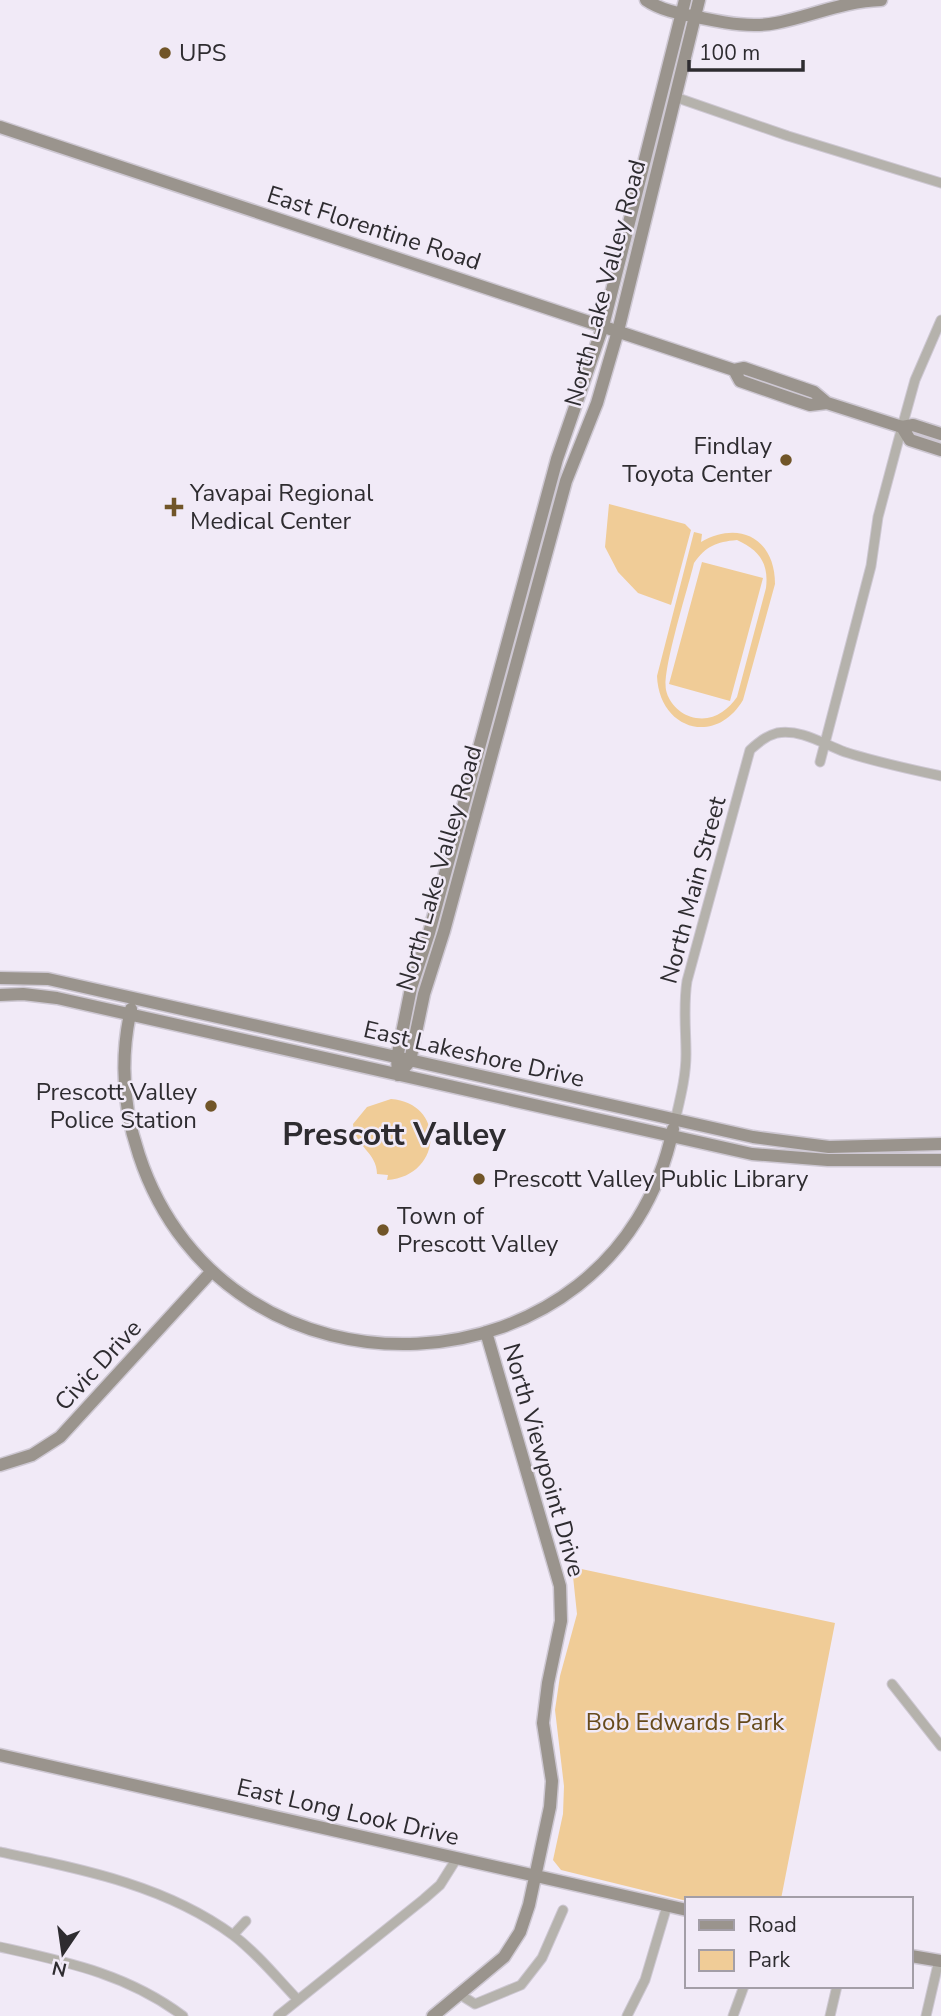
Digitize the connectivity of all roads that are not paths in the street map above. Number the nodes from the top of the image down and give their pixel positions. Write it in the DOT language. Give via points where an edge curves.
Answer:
graph roads {
  1 [pos="646,0"];
  2 [pos="685,0"];
  3 [pos="699,0"];
  4 [pos="881,0"];
  5 [pos="688,15"];
  6 [pos="675,97"];
  7 [pos="0,127"];
  8 [pos="941,183"];
  9 [pos="941,320"];
  10 [pos="603,326"];
  11 [pos="618,331"];
  12 [pos="902,427"];
  13 [pos="941,434"];
  14 [pos="941,450"];
  15 [pos="825,741"];
  16 [pos="820,762"];
  17 [pos="941,776"];
  18 [pos="0,978"];
  19 [pos="0,995"];
  20 [pos="133,999"];
  21 [pos="130,1015"];
  22 [pos="397,1058"];
  23 [pos="410,1061"];
  24 [pos="398,1075"];
  25 [pos="675,1121"];
  26 [pos="671,1136"];
  27 [pos="941,1144"];
  28 [pos="829,1154"];
  29 [pos="941,1160"];
  30 [pos="212,1272"];
  31 [pos="486,1332"];
  32 [pos="0,1465"];
  33 [pos="892,1684"];
  34 [pos="941,1746"];
  35 [pos="0,1755"];
  36 [pos="0,1852"];
  37 [pos="457,1858"];
  38 [pos="537,1875"];
  39 [pos="667,1906"];
  40 [pos="564,1910"];
  41 [pos="685,1910"];
  42 [pos="246,1921"];
  43 [pos="233,1935"];
  44 [pos="0,1947"];
  45 [pos="913,1956"];
  46 [pos="940,1961"];
  47 [pos="743,1988"];
  48 [pos="837,1988"];
  49 [pos="459,1994"];
  50 [pos="298,2000"];
  51 [pos="183,2016"];
  52 [pos="278,2016"];
  53 [pos="433,2016"];
  54 [pos="627,2016"];
  55 [pos="733,2016"];
  56 [pos="830,2016"];
  57 [pos="926,2016"];
  1 -- 5 [label="street"];
  2 -- 5 [label="street, North Lake Valley Road"];
  3 -- 5 [label="street, North Lake Valley Road"];
  4 -- 5 [label="street" via="759,25"];
  5 -- 6 [label="street, North Lake Valley Road"];
  5 -- 10 [label="street, North Lake Valley Road"];
  6 -- 8 [label="street"];
  6 -- 11 [label="street, North Lake Valley Road"];
  7 -- 10 [label="street, East Florentine Road"];
  9 -- 12 [label="street" via="915,380"];
  10 -- 11 [label="street, East Florentine Road"];
  10 -- 22 [label="street, North Lake Valley Road" via="557,459 411,988"];
  11 -- 12 [label="street, East Florentine Road" via="734,370 740,381 779,395 810,405 827,403"];
  11 -- 23 [label="street, North Lake Valley Road" via="597,403 566,481 424,994"];
  12 -- 13 [label="street, East Florentine Road" via="913,425"];
  12 -- 14 [label="street, East Florentine Road" via="910,440"];
  12 -- 15 [label="street"];
  15 -- 16 [label="street"];
  15 -- 17 [label="street, North Main Street" via="843,751"];
  15 -- 25 [label="street, North Main Street" via="779,733 750,750 687,981 685,1068"];
  18 -- 20 [label="street, East Lakeshore Drive" via="48,979"];
  19 -- 21 [label="street, East Lakeshore Drive" via="57,998"];
  20 -- 21 [label="street"];
  20 -- 22 [label="street, East Lakeshore Drive"];
  21 -- 24 [label="street, East Lakeshore Drive"];
  21 -- 30 [label="street" via="124,1071 135,1144 169,1219"];
  22 -- 23 [label="street, East Lakeshore Drive"];
  22 -- 24 [label="street, North Lake Valley Road"];
  23 -- 24 [label="street, North Lake Valley Road"];
  23 -- 25 [label="street, East Lakeshore Drive"];
  24 -- 26 [label="street, East Lakeshore Drive"];
  25 -- 26 [label="street"];
  25 -- 28 [label="street, East Lakeshore Drive"];
  26 -- 28 [label="street, East Lakeshore Drive" via="752,1154"];
  26 -- 31 [label="street" via="643,1208 599,1265 556,1300"];
  27 -- 28 [label="street, East Lakeshore Drive"];
  28 -- 29 [label="street, East Lakeshore Drive"];
  30 -- 31 [label="street" via="273,1314 341,1338 412,1345"];
  30 -- 32 [label="street, Civic Drive" via="60,1437 32,1455"];
  31 -- 38 [label="street, North Viewpoint Drive" via="560,1586 561,1621 543,1723 552,1781 550,1807"];
  33 -- 34 [label="street"];
  35 -- 37 [label="street, East Long Look Drive"];
  36 -- 43 [label="street" via="64,1865 163,1895"];
  37 -- 38 [label="street, East Long Look Drive"];
  37 -- 50 [label="street" via="440,1885"];
  38 -- 39 [label="street, East Long Look Drive"];
  38 -- 49 [label="street, North Viewpoint Drive" via="520,1932 504,1957"];
  39 -- 41 [label="street, East Long Look Drive"];
  39 -- 54 [label="street" via="645,1980"];
  40 -- 49 [label="street" via="542,1958 521,1984 475,2004"];
  42 -- 43 [label="street"];
  43 -- 50 [label="street"];
  44 -- 51 [label="street" via="98,1970 137,1986"];
  45 -- 46 [label="street"];
  46 -- 57 [label="street"];
  47 -- 55 [label="street"];
  48 -- 56 [label="street"];
  49 -- 53 [label="street, North Viewpoint Drive"];
  50 -- 52 [label="street"];
}
